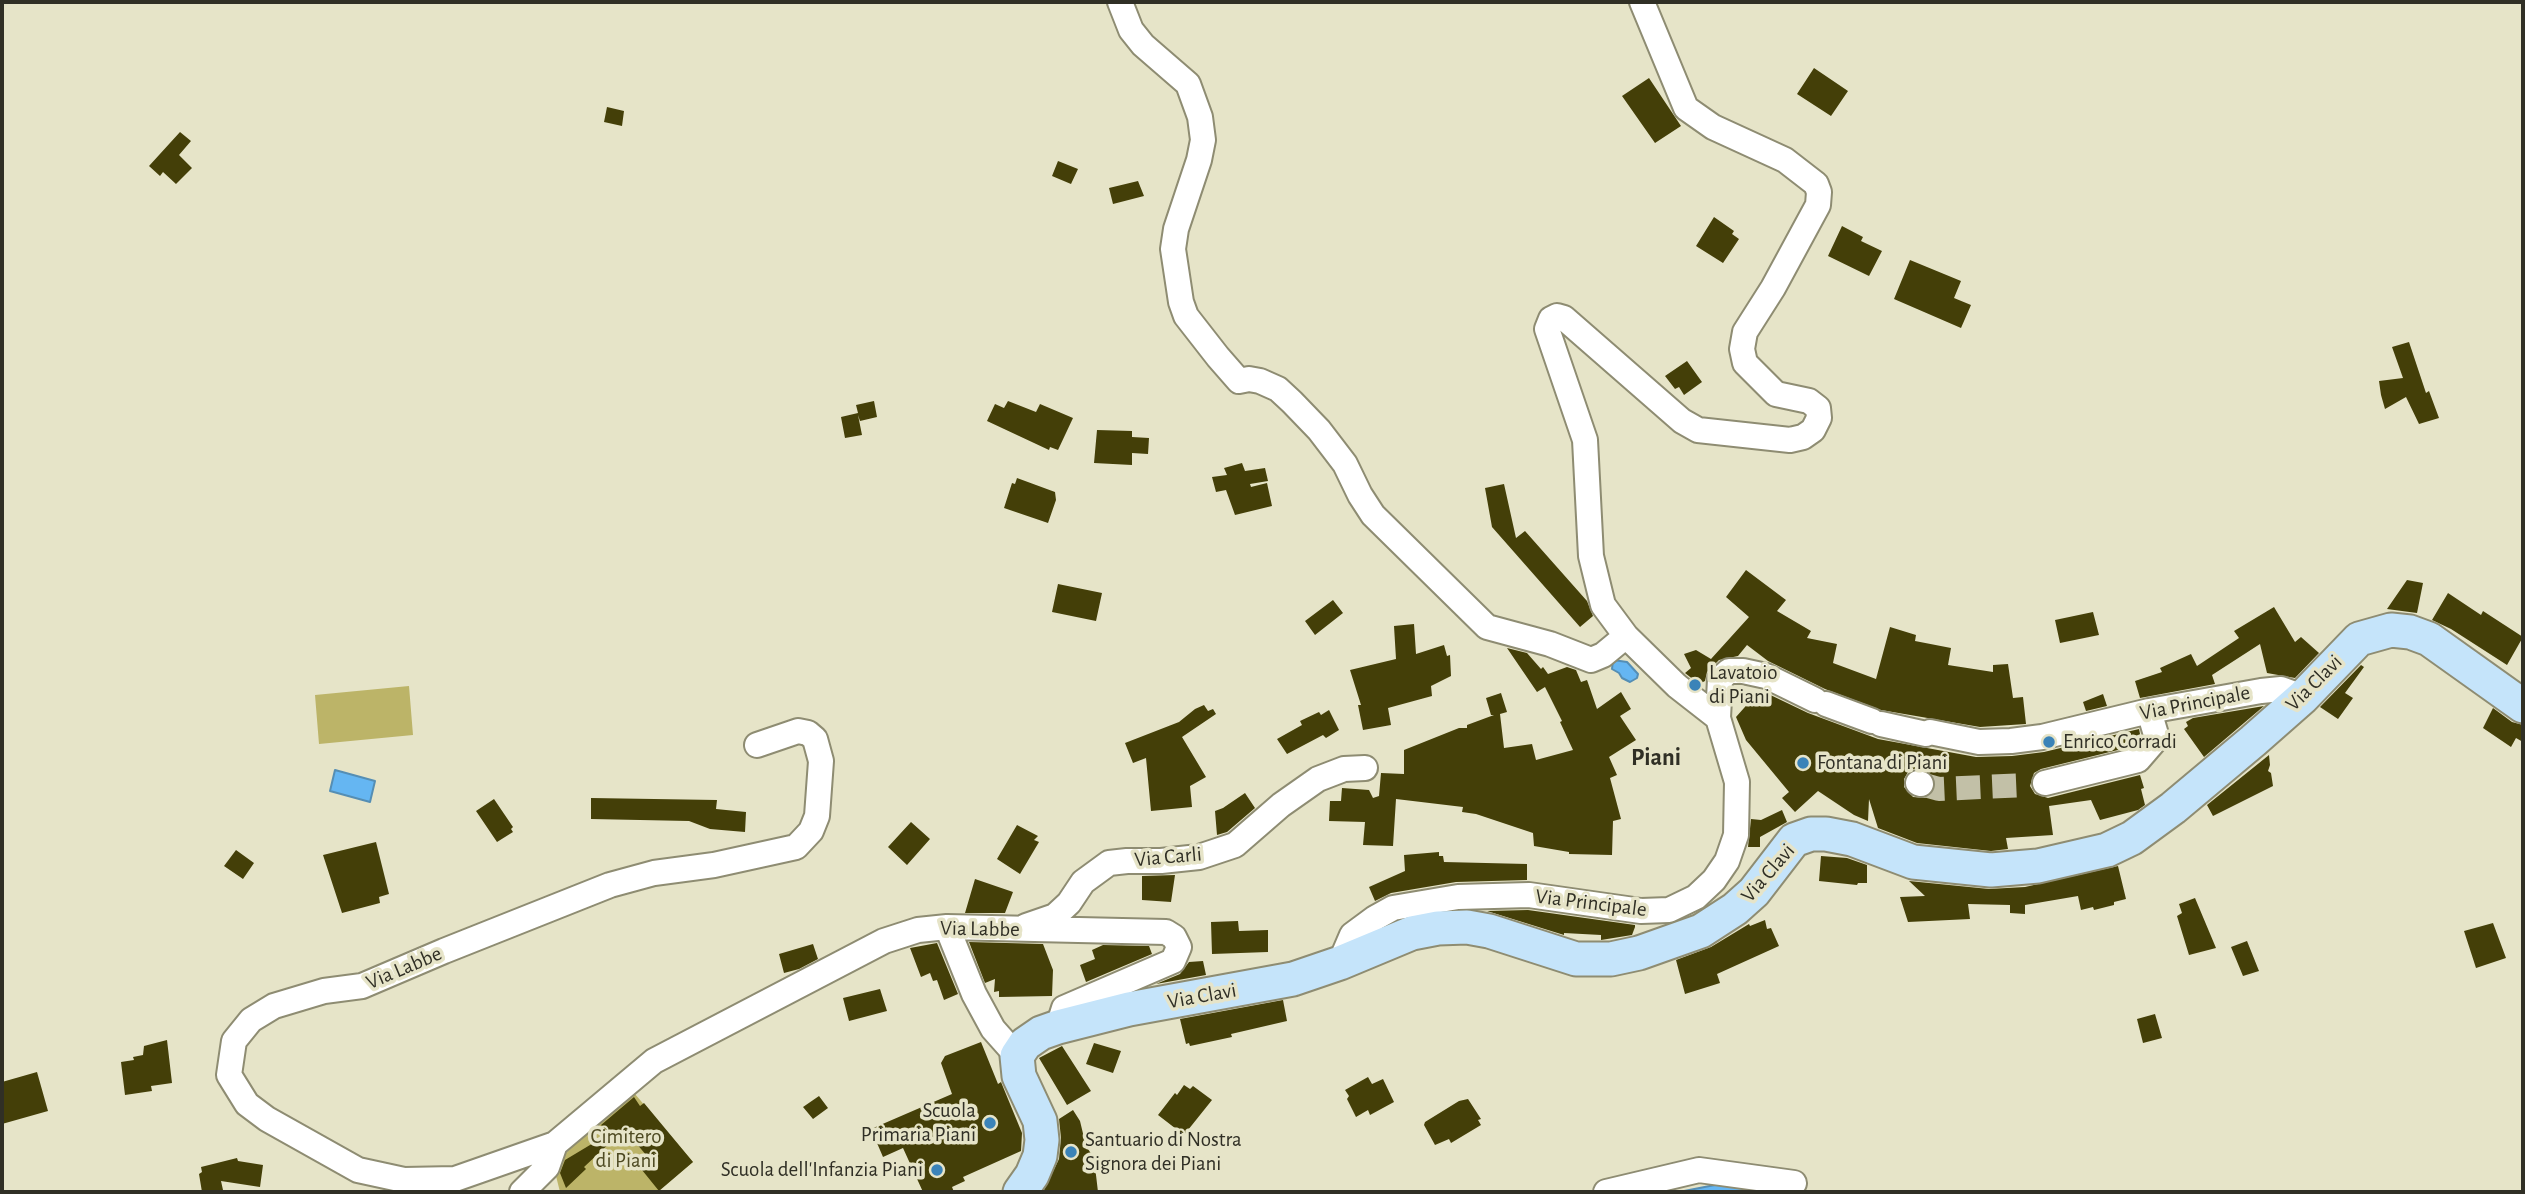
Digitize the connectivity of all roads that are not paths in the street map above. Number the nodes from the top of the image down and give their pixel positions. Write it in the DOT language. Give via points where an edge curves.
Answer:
graph roads {
  1 [pos="1120,2"];
  2 [pos="1642,2"];
  3 [pos="1626,636"];
  4 [pos="2303,697"];
  5 [pos="2523,706"];
  6 [pos="2149,711"];
  7 [pos="1718,718"];
  8 [pos="757,745"];
  9 [pos="1365,768"];
  10 [pos="2035,784"];
  11 [pos="947,927"];
  12 [pos="1011,930"];
  13 [pos="1340,963"];
  14 [pos="1058,1027"];
  15 [pos="1017,1056"];
  16 [pos="555,1144"];
  17 [pos="1794,1183"];
  18 [pos="522,1192"];
  19 [pos="1021,1192"];
  20 [pos="1606,1192"];
  1 -- 3 [label="street" via="1131,30 1188,84 1200,117 1203,140 1199,160 1173,249 1186,316 1218,357 1239,381 1260,381 1292,402 1345,464 1373,515 1487,627 1591,660"];
  2 -- 3 [label="street" via="1686,108 1713,127 1786,160 1816,184 1818,205 1745,332 1742,349 1745,363 1765,385 1776,394 1808,401 1818,408 1819,418 1813,430 1790,440 1698,429 1682,421 1564,318 1551,319 1547,329 1585,440 1591,556 1603,605"];
  3 -- 7 [label="street"];
  4 -- 5 [label="main road, Via Clavi" via="2359,639 2391,630 2429,639"];
  4 -- 6 [label="street, Via Principale" via="2281,689"];
  4 -- 13 [label="main road, Via Clavi" via="2173,808 2107,850 2038,866 1991,870 1913,862 1852,839 1811,834 1794,841 1735,909 1701,931 1639,953 1576,959 1466,927 1412,933"];
  6 -- 7 [label="street, Via Principale" via="2042,737 1979,742 1877,722 1766,677 1729,671 1720,678"];
  6 -- 10 [label="street" via="2157,738 2138,760"];
  7 -- 13 [label="street, Via Principale" via="1737,782 1737,835 1727,861 1696,897 1669,910 1641,911 1529,895 1458,897 1393,908 1352,934"];
  8 -- 16 [label="street, Via Labbe" via="798,731 815,739 821,761 817,816 796,847 610,885 362,986 324,991 274,1006 235,1037 229,1075 250,1107 358,1170 404,1180 456,1179"];
  9 -- 12 [label="street, Via Carli" via="1344,769 1318,779 1235,845 1199,857 1109,863 1083,882 1055,916"];
  11 -- 12 [label="street, Via Labbe"];
  11 -- 15 [label="street" via="993,1029"];
  11 -- 16 [label="street, Via Labbe" via="918,929 884,941 654,1061"];
  12 -- 14 [label="street, Via Labbe" via="1166,932 1177,942 1173,961 1064,1008"];
  13 -- 14 [label="main road, Via Clavi" via="1293,979"];
  14 -- 15 [label="main road, Via Clavi" via="1025,1044"];
  15 -- 19 [label="main road" via="1019,1076 1040,1121 1042,1140 1036,1166"];
  16 -- 18 [label="street, Via Labbe" via="547,1167"];
  17 -- 20 [label="street" via="1699,1170"];
}
